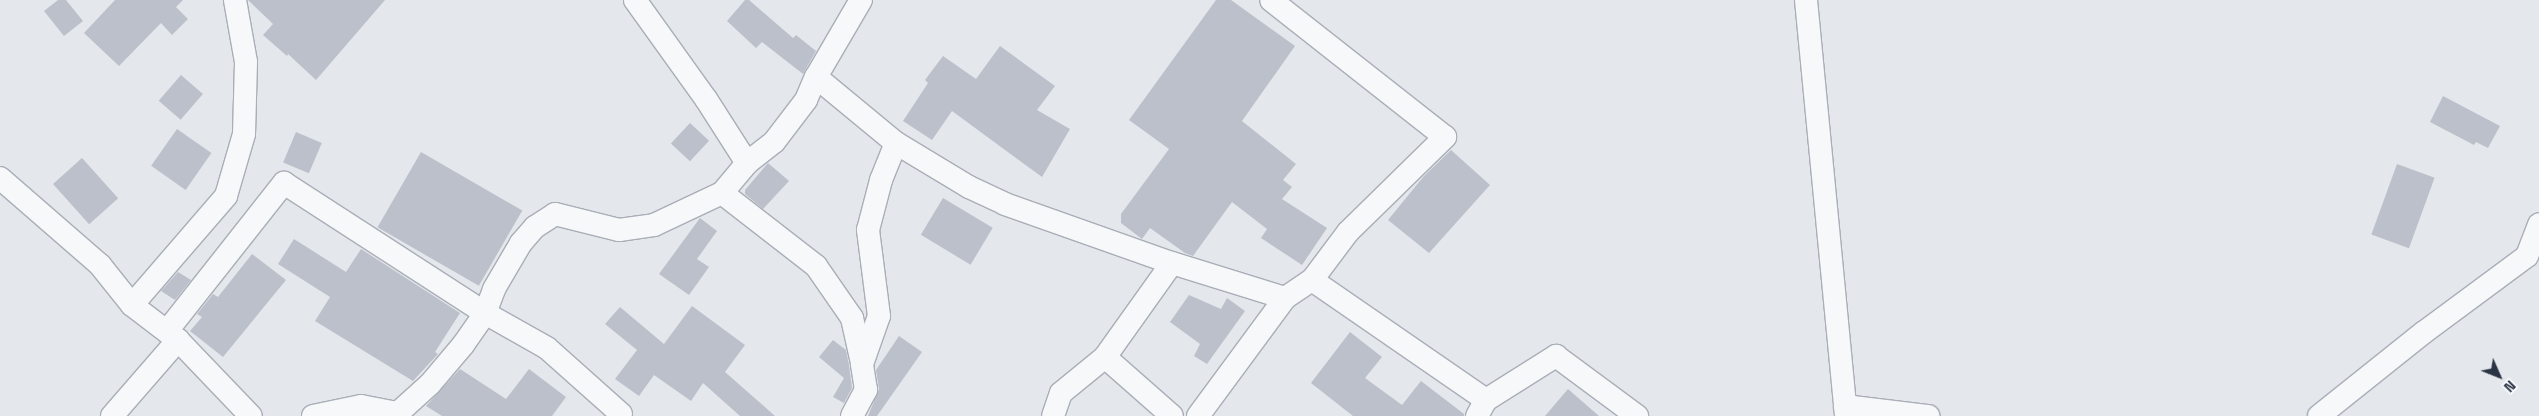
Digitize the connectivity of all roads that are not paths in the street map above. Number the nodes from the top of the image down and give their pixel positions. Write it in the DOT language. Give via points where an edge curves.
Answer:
graph roads {
  1 [pos="235,0"];
  2 [pos="635,0"];
  3 [pos="861,0"];
  4 [pos="1271,0"];
  5 [pos="1806,0"];
  6 [pos="816,77"];
  7 [pos="896,143"];
  8 [pos="747,163"];
  9 [pos="0,178"];
  10 [pos="722,193"];
  11 [pos="2539,224"];
  12 [pos="1172,263"];
  13 [pos="1312,280"];
  14 [pos="1285,298"];
  15 [pos="132,305"];
  16 [pos="484,313"];
  17 [pos="173,336"];
  18 [pos="1106,357"];
  19 [pos="862,364"];
  20 [pos="1482,408"];
  21 [pos="1846,411"];
  22 [pos="621,414"];
  23 [pos="112,416"];
  24 [pos="251,416"];
  25 [pos="312,416"];
  26 [pos="852,416"];
  27 [pos="1053,416"];
  28 [pos="1172,416"];
  29 [pos="1198,416"];
  30 [pos="1637,416"];
  31 [pos="1928,416"];
  32 [pos="2320,416"];
  1 -- 15 [label="street" via="246,62 244,134 226,196"];
  2 -- 8 [label="street"];
  3 -- 6 [label="street"];
  4 -- 13 [label="street" via="1445,136 1348,232"];
  5 -- 21 [label="street"];
  6 -- 7 [label="street"];
  6 -- 8 [label="street" via="806,100 788,125 774,142"];
  7 -- 12 [label="street" via="969,187 1005,204"];
  7 -- 19 [label="street" via="881,180 868,230 879,316"];
  8 -- 10 [label="street"];
  9 -- 15 [label="street" via="100,265"];
  10 -- 16 [label="street" via="654,225 619,230 555,214 535,227 521,242"];
  10 -- 19 [label="street" via="816,266 852,318"];
  11 -- 32 [label="street" via="2527,256 2422,333"];
  12 -- 14 [label="street"];
  12 -- 18 [label="street"];
  13 -- 14 [label="street"];
  13 -- 20 [label="street"];
  14 -- 29 [label="street"];
  15 -- 17 [label="street"];
  16 -- 17 [label="street" via="284,183"];
  16 -- 22 [label="street" via="547,348"];
  16 -- 25 [label="street" via="436,378 398,413 362,406"];
  17 -- 23 [label="street"];
  17 -- 24 [label="street"];
  18 -- 27 [label="street" via="1062,393"];
  18 -- 28 [label="street"];
  19 -- 26 [label="street" via="866,390"];
  20 -- 30 [label="street" via="1556,356"];
  21 -- 31 [label="street"];
}
